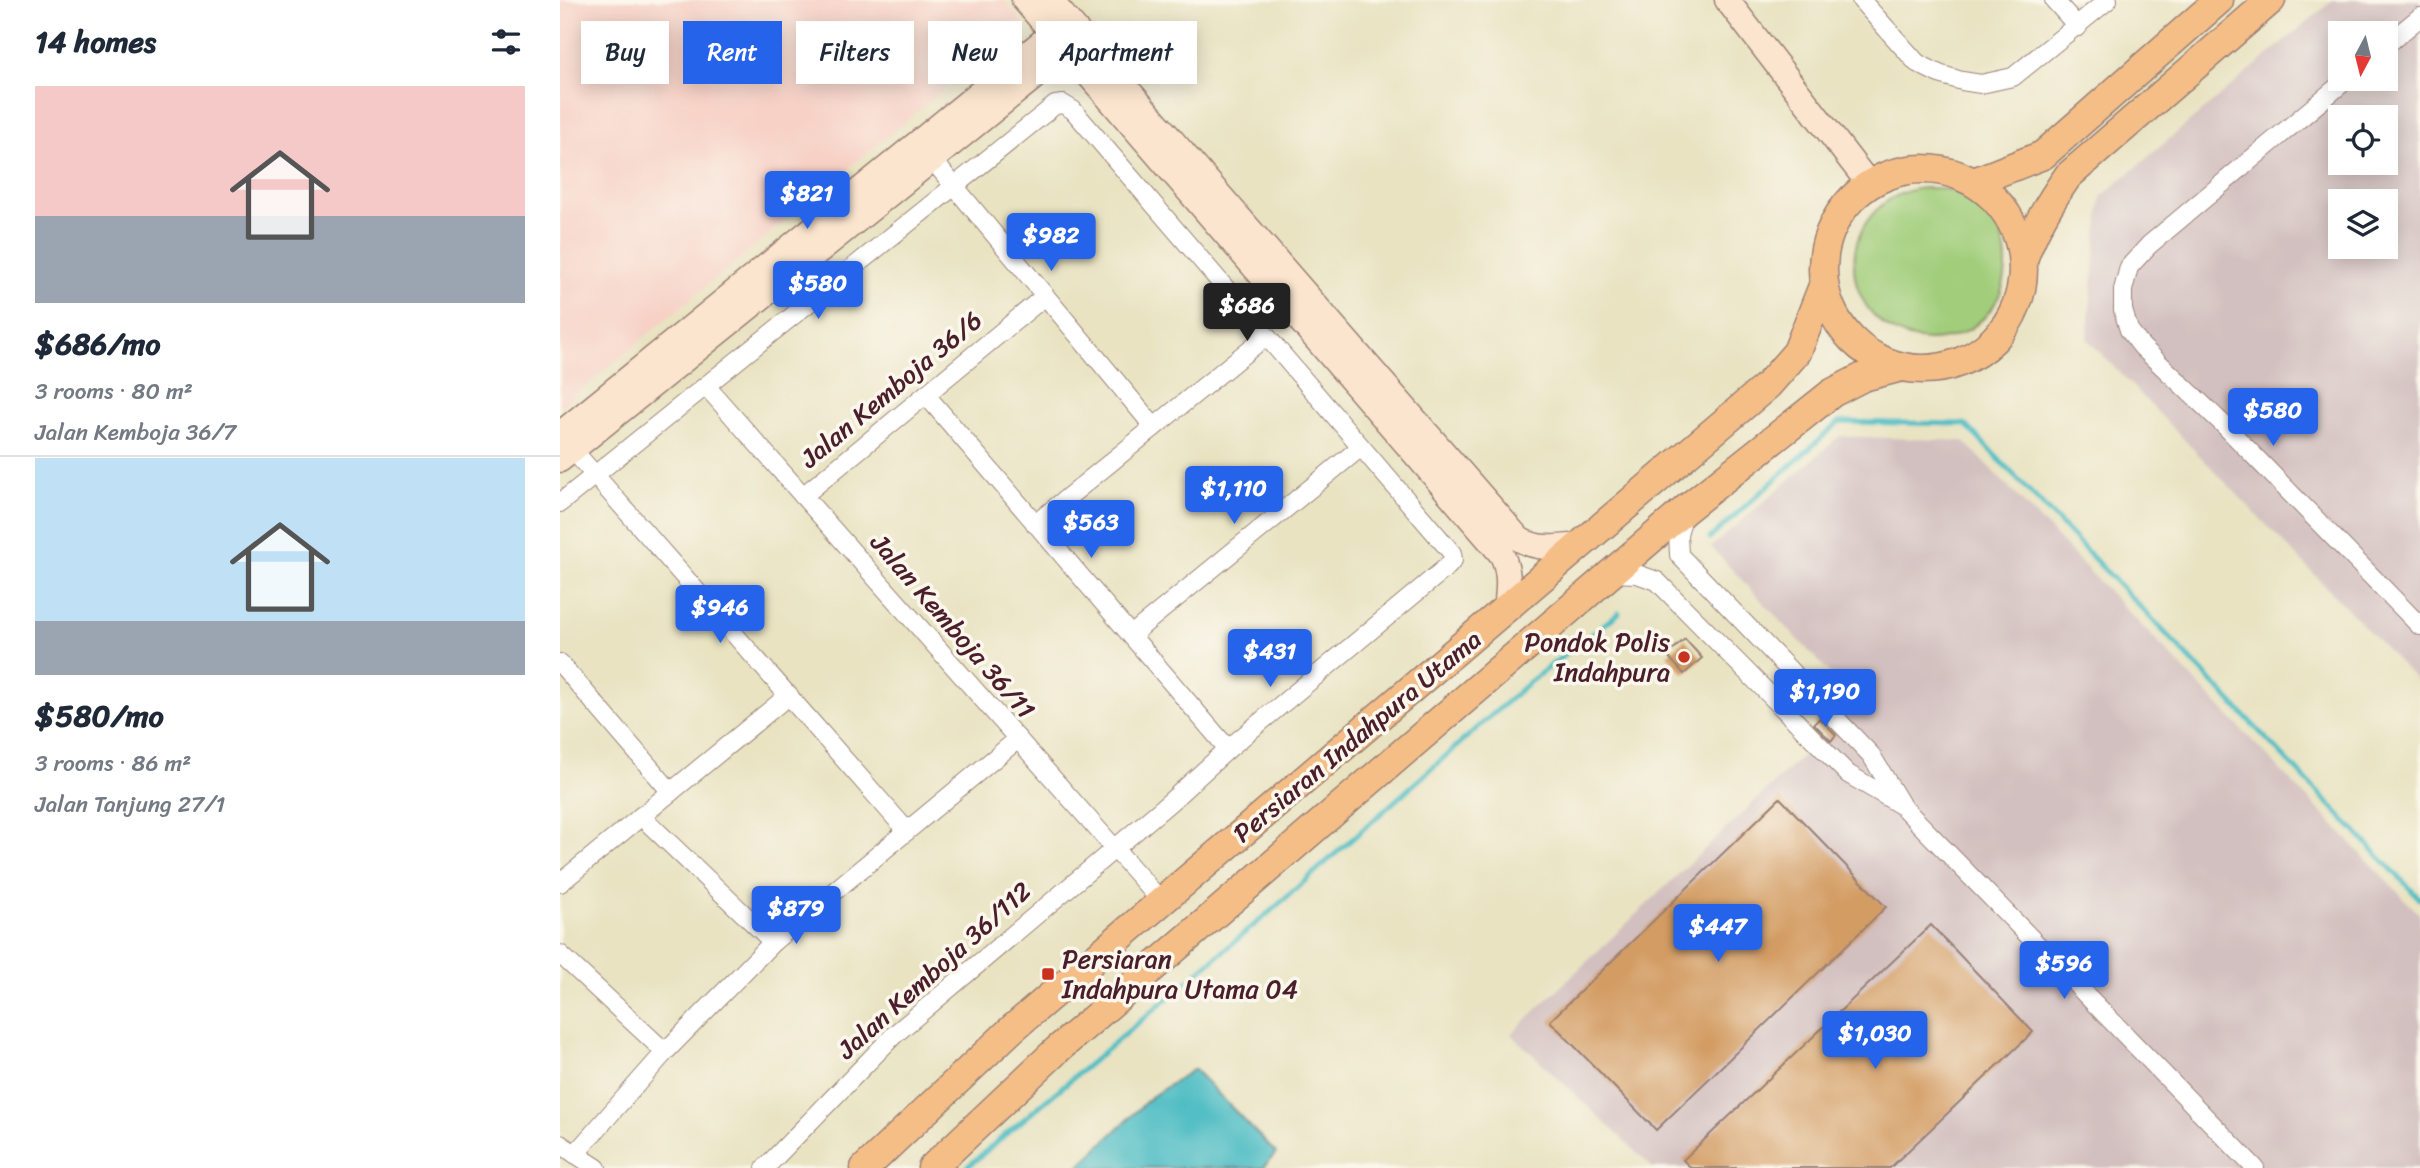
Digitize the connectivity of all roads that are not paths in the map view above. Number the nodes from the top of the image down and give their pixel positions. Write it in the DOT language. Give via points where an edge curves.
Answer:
graph roads {
  1 [pos="1024,0"];
  2 [pos="1050,0"];
  3 [pos="1727,0"];
  4 [pos="1861,0"];
  5 [pos="2054,0"];
  6 [pos="2108,0"];
  7 [pos="2219,0"];
  8 [pos="2271,0"];
  9 [pos="2420,17"];
  10 [pos="1049,21"];
  11 [pos="1060,21"];
  12 [pos="2078,27"];
  13 [pos="2398,35"];
  14 [pos="1036,61"];
  15 [pos="1107,84"];
  16 [pos="1110,84"];
  17 [pos="2333,91"];
  18 [pos="925,151"];
  19 [pos="1974,183"];
  20 [pos="1869,184"];
  21 [pos="954,186"];
  22 [pos="2024,260"];
  23 [pos="1823,286"];
  24 [pos="1045,296"];
  25 [pos="1266,336"];
  26 [pos="1902,367"];
  27 [pos="706,386"];
  28 [pos="926,395"];
  29 [pos="1154,427"];
  30 [pos="563,445"];
  31 [pos="1361,447"];
  32 [pos="595,475"];
  33 [pos="803,496"];
  34 [pos="560,503"];
  35 [pos="1685,509"];
  36 [pos="1035,524"];
  37 [pos="1581,545"];
  38 [pos="1611,573"];
  39 [pos="1506,610"];
  40 [pos="2420,626"];
  41 [pos="1131,635"];
  42 [pos="560,663"];
  43 [pos="575,680"];
  44 [pos="560,691"];
  45 [pos="789,695"];
  46 [pos="1018,739"];
  47 [pos="1228,750"];
  48 [pos="671,792"];
  49 [pos="1902,806"];
  50 [pos="641,816"];
  51 [pos="907,831"];
  52 [pos="1114,848"];
  53 [pos="560,883"];
  54 [pos="1161,901"];
  55 [pos="772,942"];
  56 [pos="560,954"];
  57 [pos="665,1052"];
  58 [pos="567,1149"];
  59 [pos="597,1168"];
  60 [pos="765,1168"];
  61 [pos="864,1168"];
  62 [pos="932,1168"];
  63 [pos="2255,1168"];
  1 -- 10 [label="main road"];
  2 -- 11 [label="main road"];
  3 -- 20 [label="main road"];
  4 -- 12 [label="street" via="1917,63 1962,82 1981,84 2013,77"];
  5 -- 12 [label="street"];
  6 -- 12 [label="street"];
  7 -- 19 [label="main road" via="2043,155"];
  8 -- 22 [label="main road" via="2068,176 2044,210"];
  9 -- 13 [label="street"];
  14 -- 18 [label="main road"];
  15 -- 39 [label="main road" via="1502,555 1508,568"];
  16 -- 37 [label="main road" via="1519,539 1541,548"];
  17 -- 40 [label="street" via="2149,245 2129,267 2123,310 2142,347"];
  18 -- 21 [label="street"];
  18 -- 30 [label="main road"];
  19 -- 20 [label="main road" via="1939,170 1903,170"];
  19 -- 22 [label="main road" via="1999,202 2015,230"];
  20 -- 23 [label="main road" via="1846,203 1830,228"];
  21 -- 24 [label="street"];
  21 -- 25 [label="street" via="1055,105 1063,104 1073,110"];
  21 -- 27 [label="street"];
  22 -- 26 [label="main road" via="2021,291 2010,320 1990,344 1964,360 1934,368"];
  23 -- 26 [label="main road" via="1838,323 1866,351"];
  23 -- 37 [label="main road, Persiaran Indahpura Utama" via="1797,352 1768,385"];
  24 -- 28 [label="street, Jalan Kemboja 36/6"];
  24 -- 29 [label="street"];
  25 -- 29 [label="street"];
  25 -- 31 [label="street"];
  26 -- 35 [label="main road, Persiaran Indahpura Utama" via="1863,377 1832,393"];
  27 -- 32 [label="street"];
  27 -- 33 [label="street, Jalan Kemboja 36/11"];
  28 -- 33 [label="street, Jalan Kemboja 36/6"];
  28 -- 36 [label="street"];
  29 -- 36 [label="street"];
  30 -- 32 [label="street"];
  31 -- 41 [label="street"];
  31 -- 47 [label="street, Jalan Kemboja 36/112" via="1454,560"];
  32 -- 34 [label="street"];
  32 -- 45 [label="street"];
  33 -- 46 [label="street, Jalan Kemboja 36/11"];
  35 -- 38 [label="main road, Persiaran Indahpura Utama"];
  35 -- 49 [label="street" via="1678,534 1679,555 1871,755"];
  36 -- 41 [label="street"];
  37 -- 39 [label="main road, Persiaran Indahpura Utama"];
  38 -- 49 [label="street" via="1657,581 1848,774"];
  38 -- 62 [label="main road, Persiaran Indahpura Utama" via="1056,1049"];
  39 -- 54 [label="main road, Persiaran Indahpura Utama"];
  41 -- 47 [label="street"];
  42 -- 43 [label="street"];
  43 -- 44 [label="street"];
  43 -- 48 [label="street"];
  45 -- 48 [label="street"];
  45 -- 51 [label="street"];
  46 -- 51 [label="street"];
  46 -- 52 [label="street, Jalan Kemboja 36/11"];
  47 -- 52 [label="street, Jalan Kemboja 36/112"];
  48 -- 50 [label="street"];
  49 -- 63 [label="street"];
  50 -- 53 [label="street"];
  50 -- 55 [label="street"];
  51 -- 55 [label="street"];
  52 -- 54 [label="street, Jalan Kemboja 36/11"];
  52 -- 60 [label="street, Jalan Kemboja 36/112" via="894,1035"];
  54 -- 61 [label="main road, Persiaran Indahpura Utama" via="1012,1029"];
  55 -- 57 [label="street"];
  56 -- 57 [label="street"];
  57 -- 58 [label="street"];
  58 -- 59 [label="street"];
}
